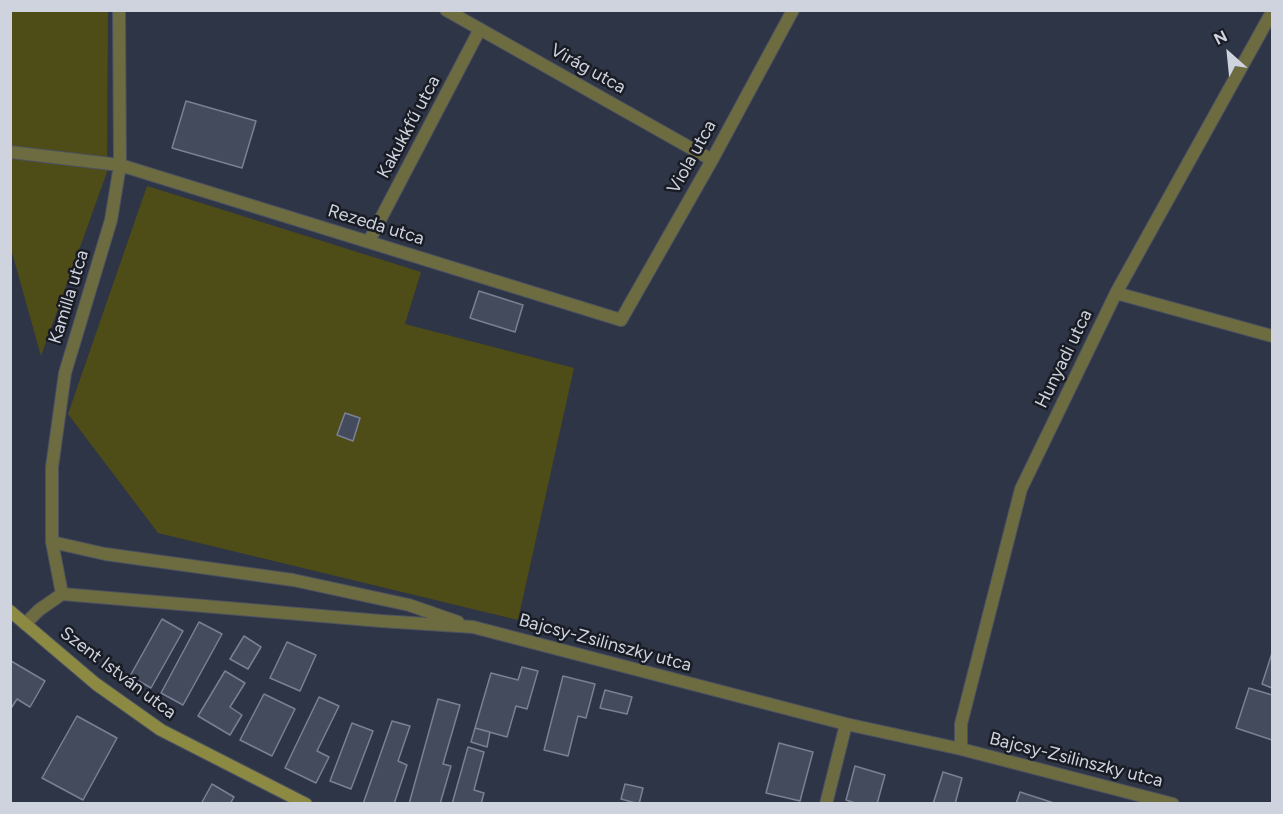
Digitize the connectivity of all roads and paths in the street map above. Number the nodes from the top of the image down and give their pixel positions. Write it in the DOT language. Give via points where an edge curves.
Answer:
graph roads {
  1 [pos="119,10"];
  2 [pos="446,10"];
  3 [pos="793,10"];
  4 [pos="1272,12"];
  5 [pos="480,29"];
  6 [pos="10,152"];
  7 [pos="711,160"];
  8 [pos="120,165"];
  9 [pos="369,241"];
  10 [pos="1116,293"];
  11 [pos="621,320"];
  12 [pos="1272,336"];
  13 [pos="52,542"];
  14 [pos="62,594"];
  15 [pos="10,611"];
  16 [pos="25,624"];
  17 [pos="473,627"];
  18 [pos="846,724"];
  19 [pos="961,749"];
  20 [pos="306,804"];
  21 [pos="826,804"];
  22 [pos="1173,804"];
  1 -- 8 [label="street, Kamilla utca"];
  2 -- 5 [label="street, Virág utca"];
  3 -- 7 [label="street, Viola utca"];
  4 -- 10 [label="street, Hunyadi utca"];
  5 -- 7 [label="street, Virág utca"];
  5 -- 9 [label="street, Kakukkfű utca"];
  6 -- 8 [label="street, Rezeda utca"];
  7 -- 11 [label="street, Viola utca"];
  8 -- 9 [label="street, Rezeda utca"];
  8 -- 13 [label="street, Kamilla utca" via="111,220 65,373 52,467"];
  9 -- 11 [label="street, Rezeda utca"];
  10 -- 12 [label="street"];
  10 -- 19 [label="street, Hunyadi utca" via="1021,489 961,724"];
  13 -- 14 [label="street, Kamilla utca"];
  13 -- 17 [label="street" via="105,554 293,580 409,605"];
  14 -- 16 [label="street"];
  14 -- 17 [label="street, Bajcsy-Zsilinszky utca"];
  15 -- 16 [label="main road, Szent István utca"];
  16 -- 20 [label="main road, Szent István utca" via="96,684 161,730"];
  17 -- 18 [label="street, Bajcsy-Zsilinszky utca"];
  18 -- 19 [label="street, Bajcsy-Zsilinszky utca"];
  18 -- 21 [label="street"];
  19 -- 22 [label="street, Bajcsy-Zsilinszky utca"];
}
